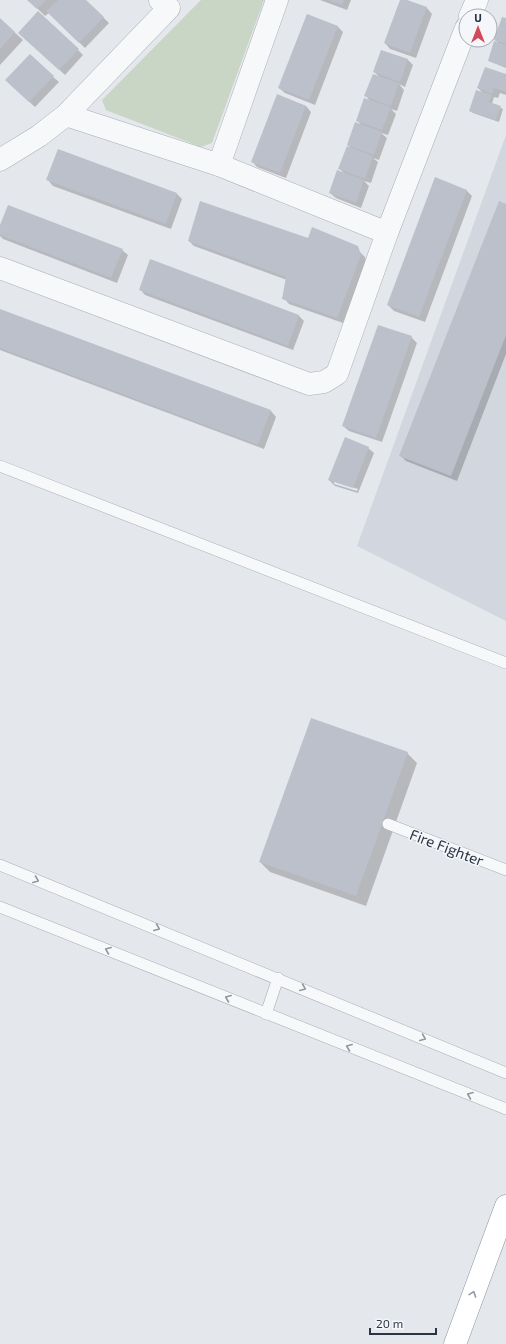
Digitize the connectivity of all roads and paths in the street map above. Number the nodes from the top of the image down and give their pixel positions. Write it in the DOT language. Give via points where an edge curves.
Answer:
graph roads {
  1 [pos="277,0"];
  2 [pos="169,3"];
  3 [pos="458,48"];
  4 [pos="66,115"];
  5 [pos="0,160"];
  6 [pos="219,165"];
  7 [pos="387,233"];
  8 [pos="0,268"];
  9 [pos="0,466"];
  10 [pos="506,663"];
  11 [pos="388,824"];
  12 [pos="0,865"];
  13 [pos="506,870"];
  14 [pos="0,907"];
  15 [pos="278,978"];
  16 [pos="266,1014"];
  17 [pos="506,1073"];
  18 [pos="506,1110"];
  19 [pos="506,1206"];
  20 [pos="455,1344"];
  1 -- 6 [label="street"];
  2 -- 4 [label="street"];
  3 -- 7 [label="street"];
  4 -- 5 [label="street" via="40,136"];
  4 -- 6 [label="street"];
  6 -- 7 [label="street"];
  7 -- 8 [label="street" via="337,374 324,382 309,384"];
  9 -- 10 [label="lane"];
  11 -- 13 [label="lane, Fire Fighter"];
  12 -- 15 [label="lane, one-way"];
  16 -- 14 [label="lane, one-way"];
  15 -- 16 [label="lane"];
  15 -- 17 [label="lane, one-way"];
  18 -- 16 [label="lane, one-way"];
  20 -- 19 [label="highway, one-way"];
}
